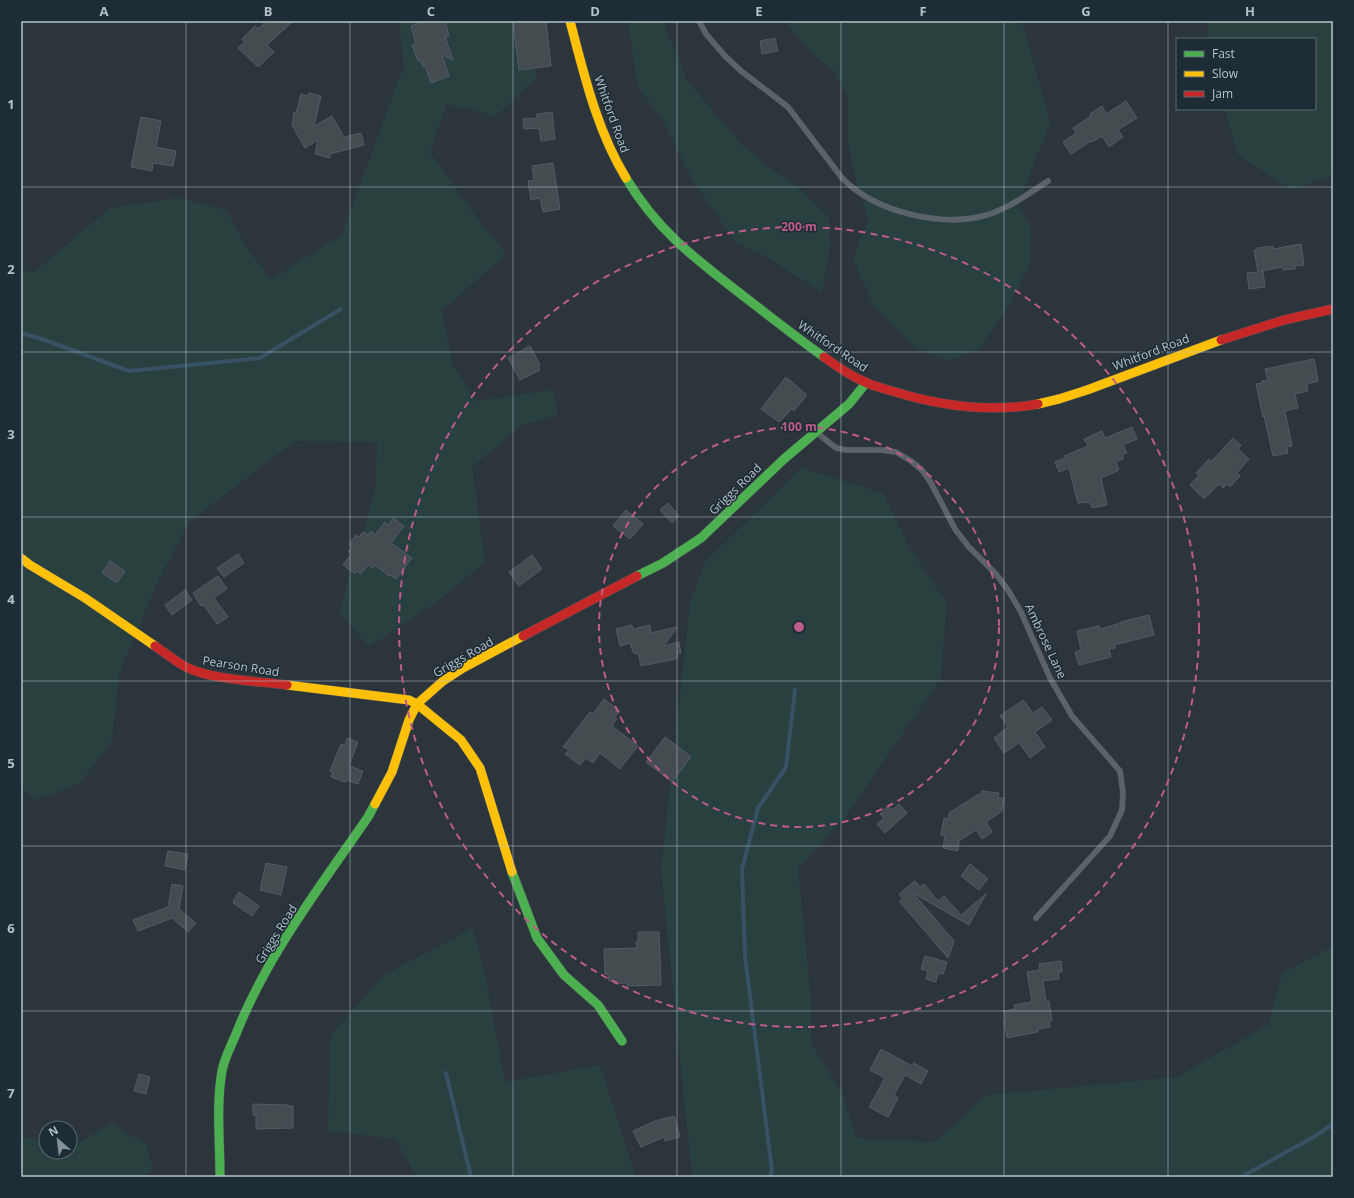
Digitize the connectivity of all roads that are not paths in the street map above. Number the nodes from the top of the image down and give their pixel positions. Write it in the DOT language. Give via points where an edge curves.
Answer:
graph roads {
  1 [pos="570,21"];
  2 [pos="700,21"];
  3 [pos="1048,181"];
  4 [pos="1333,309"];
  5 [pos="866,383"];
  6 [pos="816,432"];
  7 [pos="21,558"];
  8 [pos="417,704"];
  9 [pos="1036,918"];
  10 [pos="622,1042"];
  11 [pos="220,1177"];
  1 -- 5 [label="street, Whitford Road" via="604,132 623,175 648,212 704,266 824,357"];
  2 -- 3 [label="lane" via="710,39 741,71 788,107 842,178 882,206 935,219 986,215 1020,200"];
  4 -- 5 [label="street, Whitford Road" via="1248,329 1086,390 1014,408 955,407 920,400"];
  5 -- 6 [label="street, Griggs Road" via="849,404"];
  6 -- 8 [label="street, Griggs Road" via="701,538 683,551 463,668 443,681"];
  6 -- 9 [label="lane, Ambrose Lane" via="836,448 896,452 922,470 955,529 1008,590 1021,612 1050,678 1072,716 1120,771 1122,810 1110,836"];
  7 -- 8 [label="street, Pearson Road" via="85,598 184,666 198,672 409,700"];
  8 -- 10 [label="street" via="461,740 480,768 507,859 537,938 564,975 598,1005"];
  8 -- 11 [label="street, Griggs Road" via="383,790 285,939 262,979 232,1042 222,1069 219,1092"];
}
